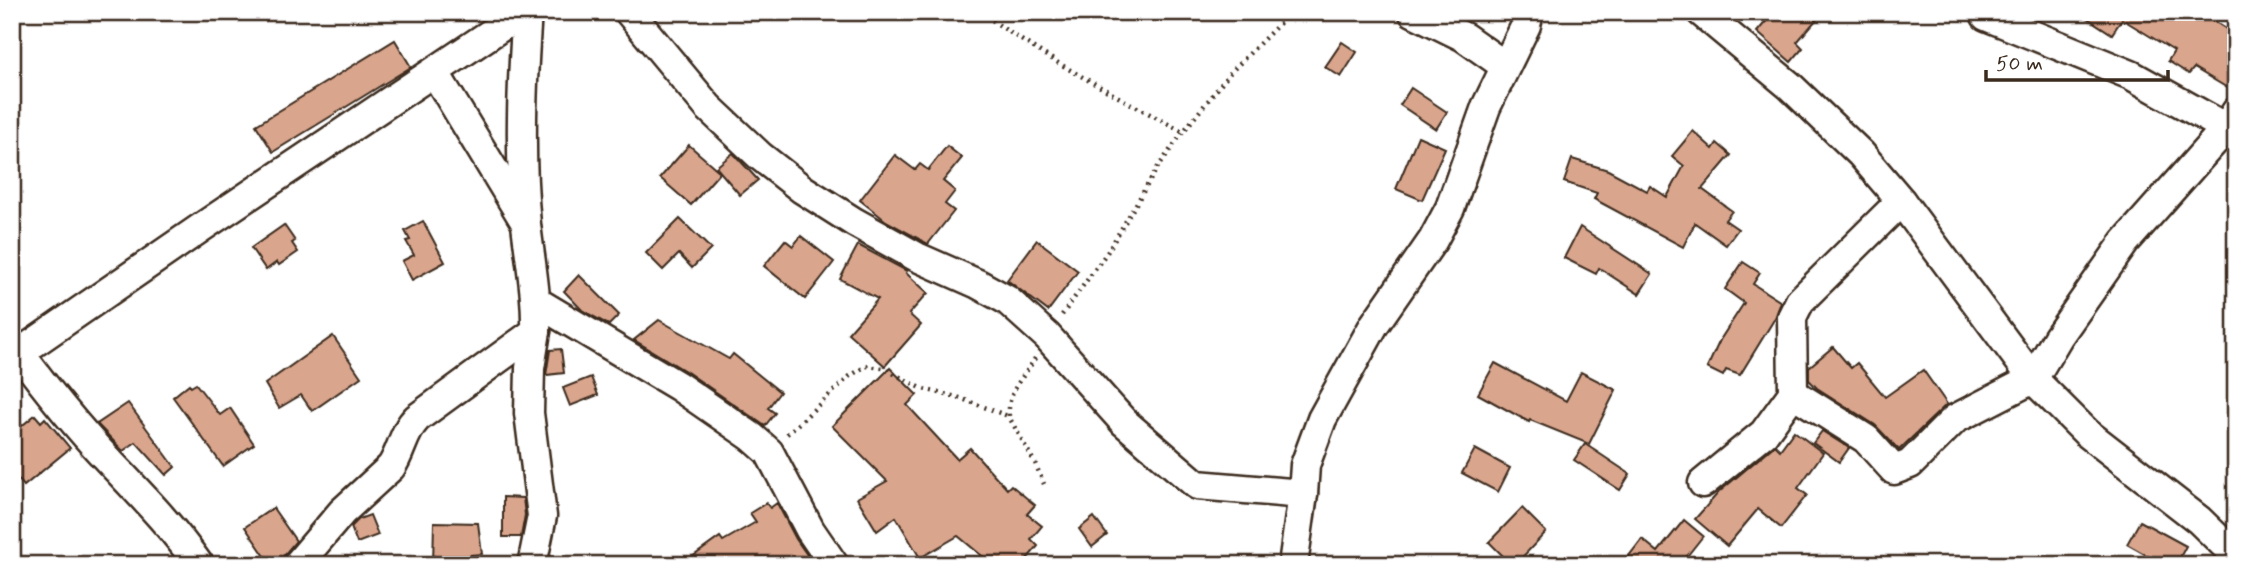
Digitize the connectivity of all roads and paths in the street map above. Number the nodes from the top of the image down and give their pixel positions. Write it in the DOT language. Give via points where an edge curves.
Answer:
graph roads {
  1 [pos="525,12"];
  2 [pos="629,12"];
  3 [pos="981,12"];
  4 [pos="1291,12"];
  5 [pos="1413,12"];
  6 [pos="1529,12"];
  7 [pos="1701,12"];
  8 [pos="1986,16"];
  9 [pos="1505,66"];
  10 [pos="435,73"];
  11 [pos="2231,120"];
  12 [pos="1183,132"];
  13 [pos="1901,201"];
  14 [pos="526,225"];
  15 [pos="537,302"];
  16 [pos="536,331"];
  17 [pos="1047,336"];
  18 [pos="16,355"];
  19 [pos="2033,379"];
  20 [pos="1793,393"];
  21 [pos="1009,417"];
  22 [pos="769,452"];
  23 [pos="1703,483"];
  24 [pos="1044,484"];
  25 [pos="1303,494"];
  26 [pos="2236,556"];
  27 [pos="199,565"];
  28 [pos="297,565"];
  29 [pos="533,565"];
  30 [pos="834,565"];
  31 [pos="1293,565"];
  1 -- 10 [label="street"];
  1 -- 14 [label="street" via="522,137"];
  2 -- 17 [label="street" via="708,107 802,189 917,257 1007,300"];
  3 -- 12 [label="path" via="1069,70"];
  4 -- 12 [label="path" via="1230,73"];
  5 -- 9 [label="street" via="1464,37"];
  6 -- 9 [label="street"];
  7 -- 13 [label="street" via="1790,86 1861,154"];
  8 -- 11 [label="street"];
  9 -- 25 [label="street" via="1450,208 1374,325 1322,419 1305,465"];
  10 -- 14 [label="street"];
  10 -- 18 [label="street"];
  11 -- 19 [label="street" via="2125,242"];
  12 -- 17 [label="path" via="1108,251"];
  13 -- 19 [label="street"];
  13 -- 20 [label="street" via="1800,301 1792,317"];
  14 -- 15 [label="street"];
  15 -- 16 [label="street"];
  15 -- 22 [label="street" via="678,386"];
  16 -- 28 [label="street" via="417,418 408,427 391,467 342,512"];
  16 -- 29 [label="street" via="529,413 542,516"];
  17 -- 21 [label="path" via="1009,397"];
  17 -- 25 [label="street" via="1124,422 1197,485"];
  18 -- 27 [label="street" via="155,508"];
  19 -- 20 [label="street" via="1955,419 1910,464 1894,470 1866,439"];
  19 -- 26 [label="street" via="2087,433 2199,520"];
  20 -- 23 [label="street" via="1765,433"];
  21 -- 22 [label="path" via="923,389 883,368 866,366"];
  21 -- 24 [label="path"];
  22 -- 30 [label="street"];
  25 -- 31 [label="street"];
}
